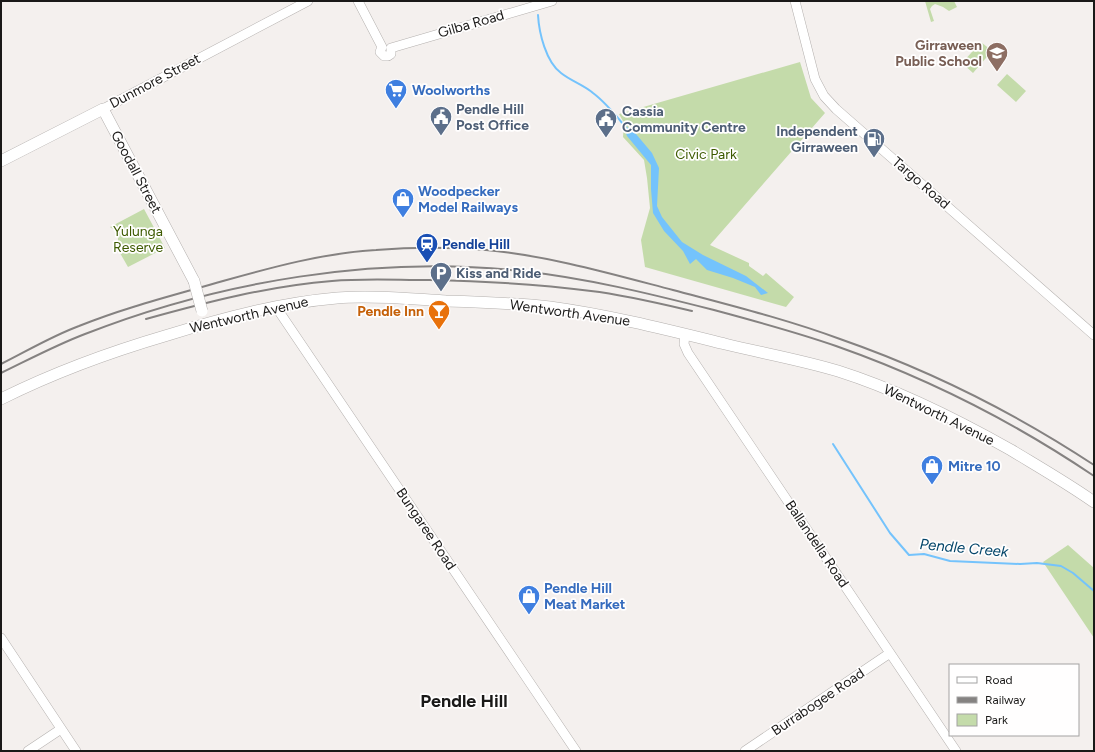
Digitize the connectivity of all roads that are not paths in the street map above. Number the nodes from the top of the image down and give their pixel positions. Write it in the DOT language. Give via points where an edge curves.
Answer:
graph roads {
  1 [pos="308,1"];
  2 [pos="358,1"];
  3 [pos="552,1"];
  4 [pos="795,1"];
  5 [pos="103,109"];
  6 [pos="1,161"];
  7 [pos="276,307"];
  8 [pos="205,323"];
  9 [pos="685,334"];
  10 [pos="1094,335"];
  11 [pos="1,399"];
  12 [pos="1094,502"];
  13 [pos="1,638"];
  14 [pos="890,653"];
  15 [pos="61,729"];
  16 [pos="28,751"];
  17 [pos="76,751"];
  18 [pos="576,751"];
  19 [pos="745,751"];
  20 [pos="956,751"];
  1 -- 5 [label="street, Dunmore Street"];
  2 -- 3 [label="street, Gilba Road" via="386,48"];
  4 -- 10 [label="street, Targo Road" via="815,79 826,99"];
  5 -- 6 [label="main road, Dunmore Street"];
  5 -- 8 [label="main road, Goodall Street, bridge" via="194,281"];
  7 -- 8 [label="main road, Wentworth Avenue"];
  7 -- 9 [label="main road, Wentworth Avenue" via="354,297 512,304 573,311"];
  7 -- 18 [label="street, Bungaree Road"];
  8 -- 11 [label="main road, Wentworth Avenue" via="97,357"];
  9 -- 12 [label="main road, Wentworth Avenue" via="836,370 898,393 980,433 1052,474"];
  9 -- 14 [label="street, Ballandella Road" via="684,344 688,353"];
  13 -- 15 [label="street"];
  14 -- 19 [label="street, Burrabogee Road"];
  14 -- 20 [label="street, Ballandella Road"];
  15 -- 16 [label="street"];
  15 -- 17 [label="street"];
}
